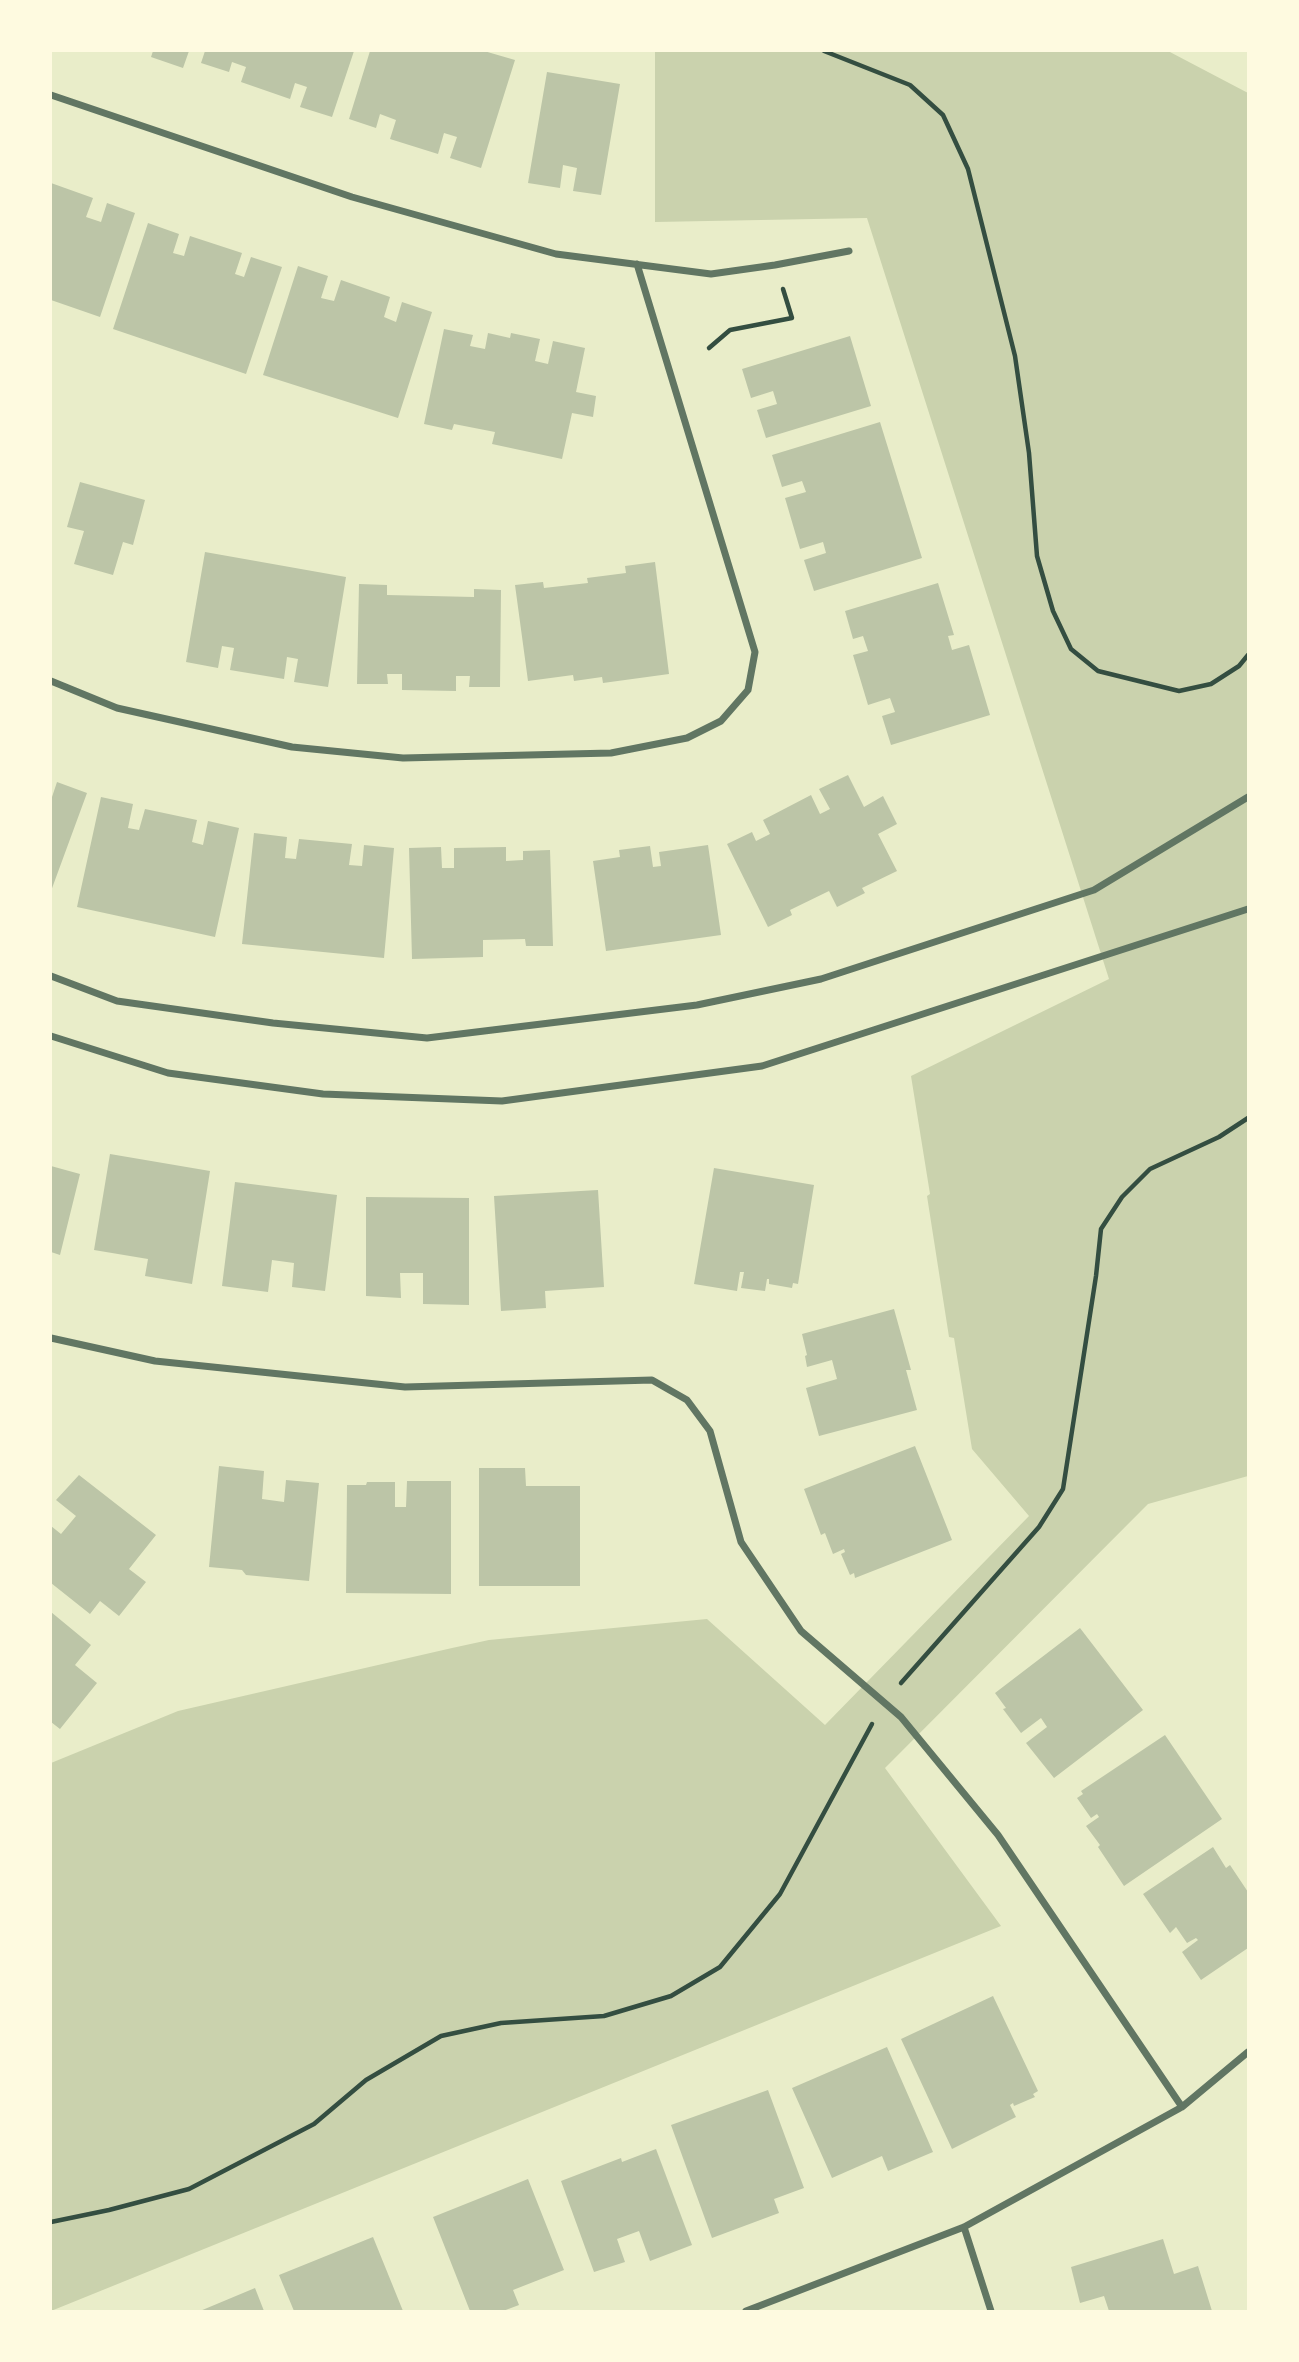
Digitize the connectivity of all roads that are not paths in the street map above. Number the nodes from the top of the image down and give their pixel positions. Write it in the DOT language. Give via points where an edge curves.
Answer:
graph roads {
  1 [pos="51,95"];
  2 [pos="849,251"];
  3 [pos="637,264"];
  4 [pos="51,681"];
  5 [pos="1248,797"];
  6 [pos="1248,909"];
  7 [pos="51,976"];
  8 [pos="51,1036"];
  9 [pos="51,1338"];
  10 [pos="1248,2052"];
  11 [pos="1182,2107"];
  12 [pos="964,2227"];
  13 [pos="746,2311"];
  14 [pos="991,2311"];
  1 -- 3 [label="street" via="352,197 556,254"];
  2 -- 3 [label="street" via="711,274"];
  3 -- 4 [label="street" via="755,652 748,691 721,721 687,738 611,753 403,758 292,747 117,708"];
  5 -- 7 [label="street" via="1094,890 821,979 697,1005 427,1038 117,1001"];
  6 -- 8 [label="street" via="762,1066 502,1101 323,1094 168,1073"];
  9 -- 11 [label="street" via="155,1362 405,1387 652,1380 687,1400 710,1431 741,1542 801,1630 901,1717 998,1835"];
  10 -- 11 [label="street"];
  11 -- 12 [label="street"];
  12 -- 13 [label="street"];
  12 -- 14 [label="street"];
}
